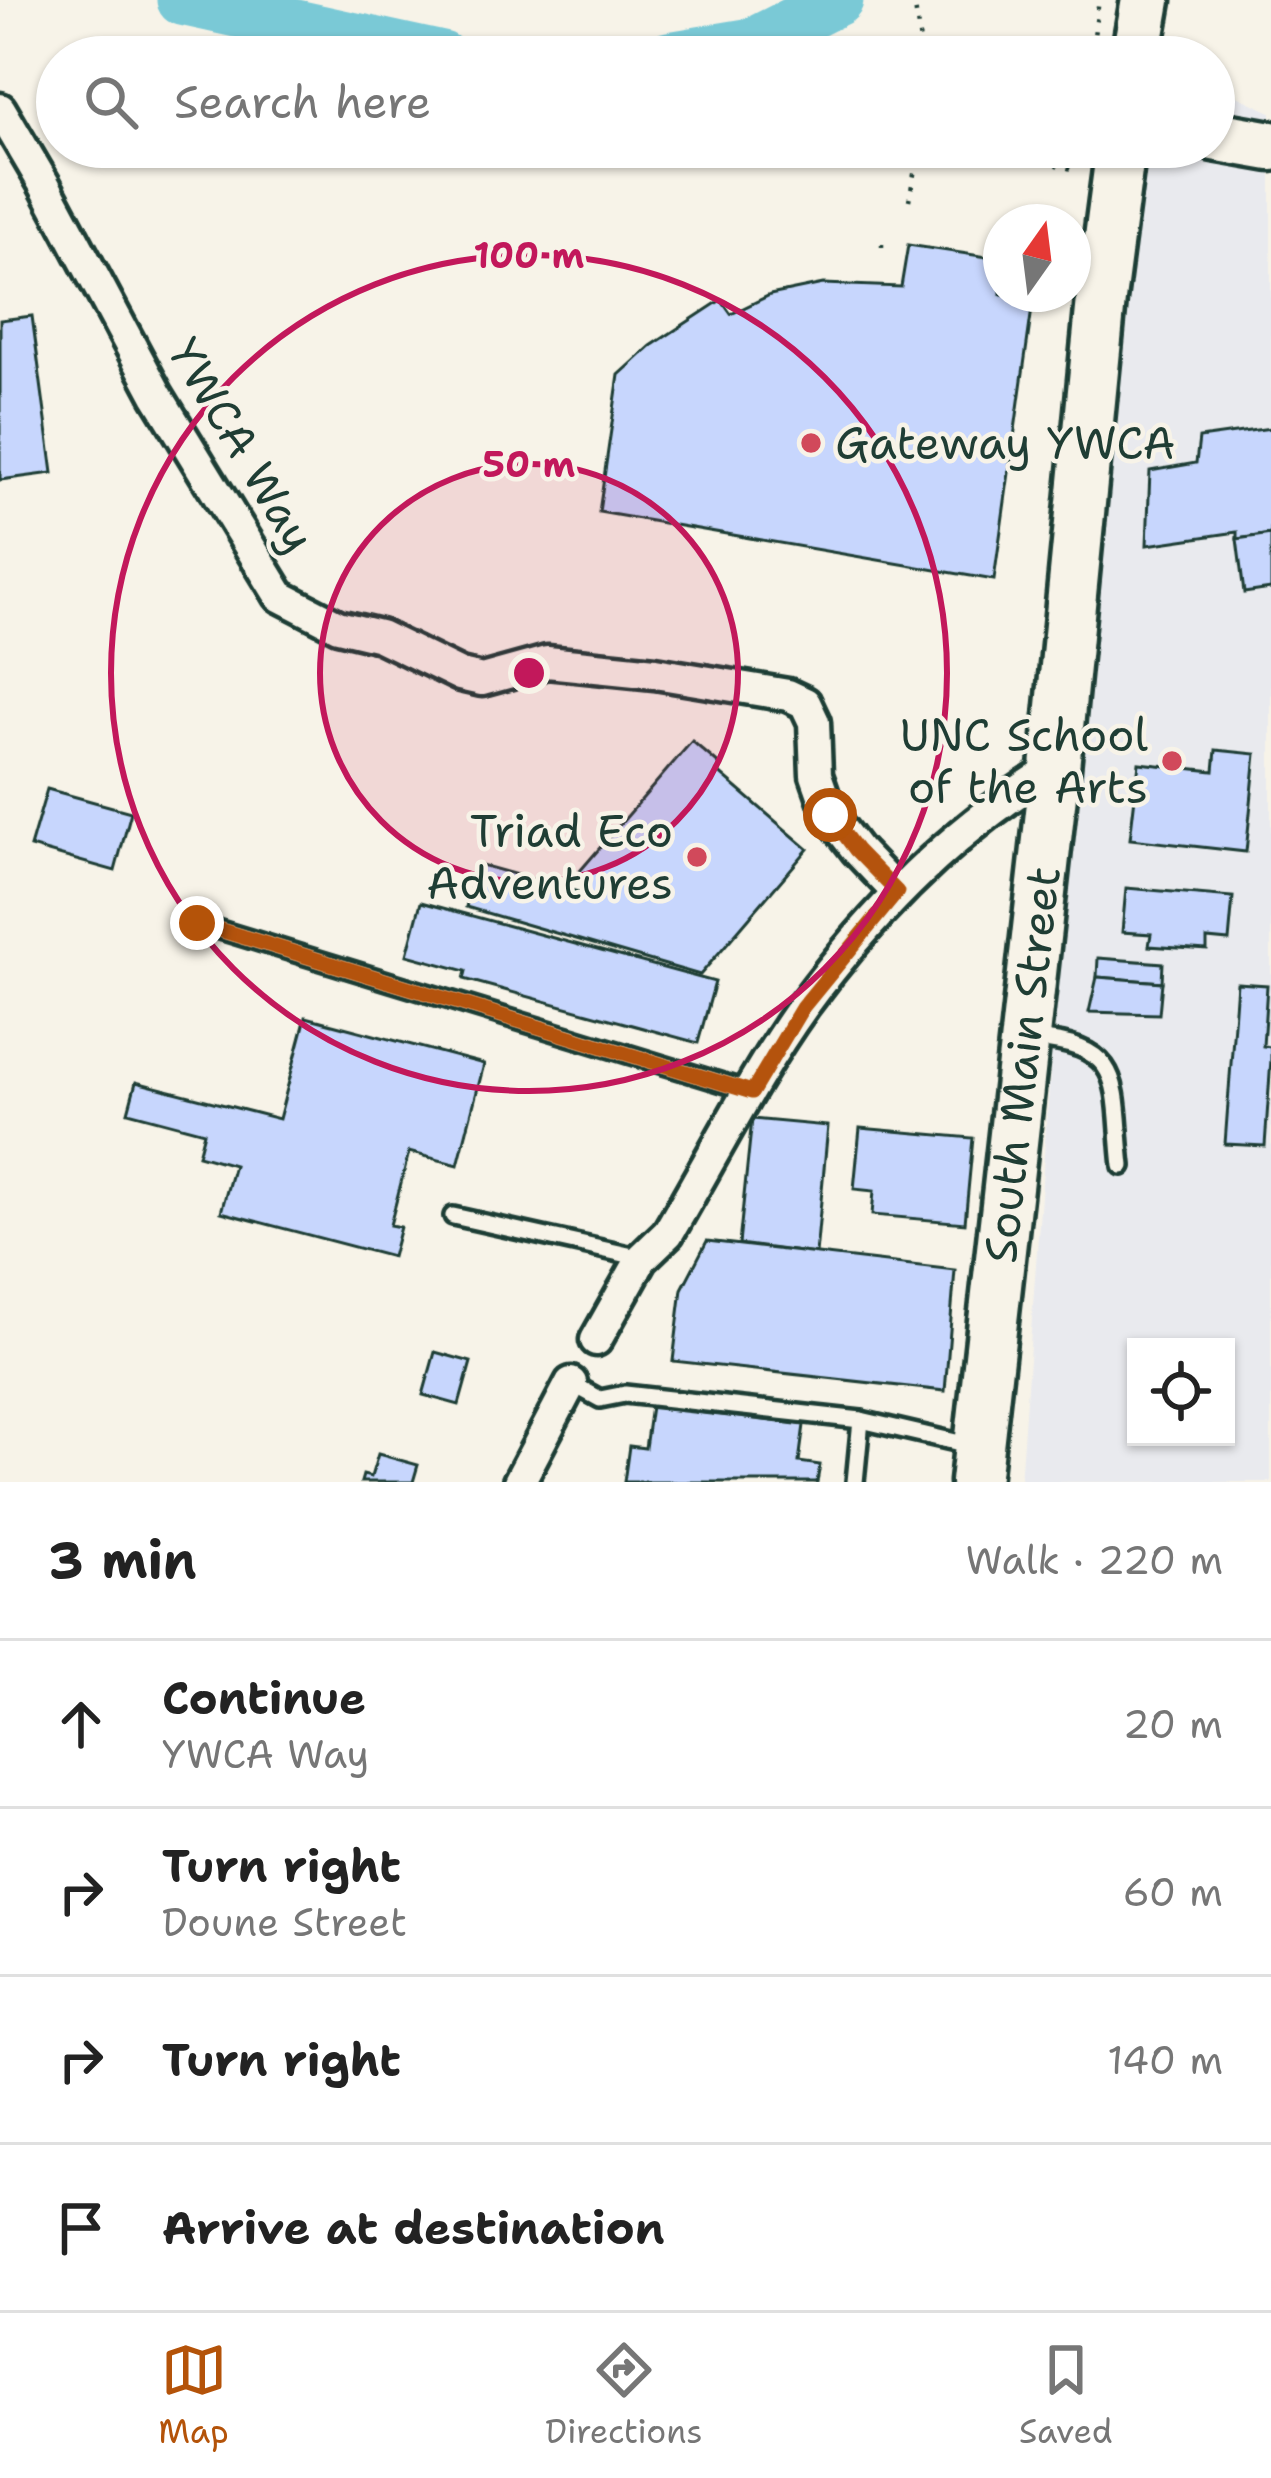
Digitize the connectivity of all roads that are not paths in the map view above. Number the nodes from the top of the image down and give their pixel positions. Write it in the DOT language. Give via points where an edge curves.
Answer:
graph roads {
  1 [pos="1145,0"];
  2 [pos="1139,36"];
  3 [pos="0,110"];
  4 [pos="1235,140"];
  5 [pos="1271,146"];
  6 [pos="1117,168"];
  7 [pos="1055,768"];
  8 [pos="897,892"];
  9 [pos="197,923"];
  10 [pos="1024,1038"];
  11 [pos="752,1092"];
  12 [pos="1121,1166"];
  13 [pos="453,1216"];
  14 [pos="642,1258"];
  15 [pos="596,1340"];
  16 [pos="571,1383"];
  17 [pos="861,1420"];
  18 [pos="976,1464"];
  19 [pos="519,1482"];
  20 [pos="855,1482"];
  1 -- 2 [label="main road"];
  3 -- 8 [label="street, YWCA Way" via="157,395 280,596 482,680 547,662 788,694 805,703 814,722 816,775 830,815"];
  4 -- 5 [label="main road"];
  6 -- 7 [label="main road, South Main Street"];
  7 -- 8 [label="street" via="1001,801"];
  7 -- 10 [label="main road, South Main Street"];
  8 -- 11 [label="street" via="802,1008"];
  9 -- 11 [label="lane"];
  10 -- 12 [label="lane" via="1077,1045 1111,1072"];
  10 -- 18 [label="main road, South Main Street"];
  11 -- 14 [label="street" via="668,1233"];
  13 -- 14 [label="lane"];
  14 -- 15 [label="street"];
  16 -- 17 [label="lane" via="600,1399 625,1394"];
  16 -- 19 [label="street"];
  17 -- 18 [label="lane"];
  17 -- 20 [label="lane"];
}
